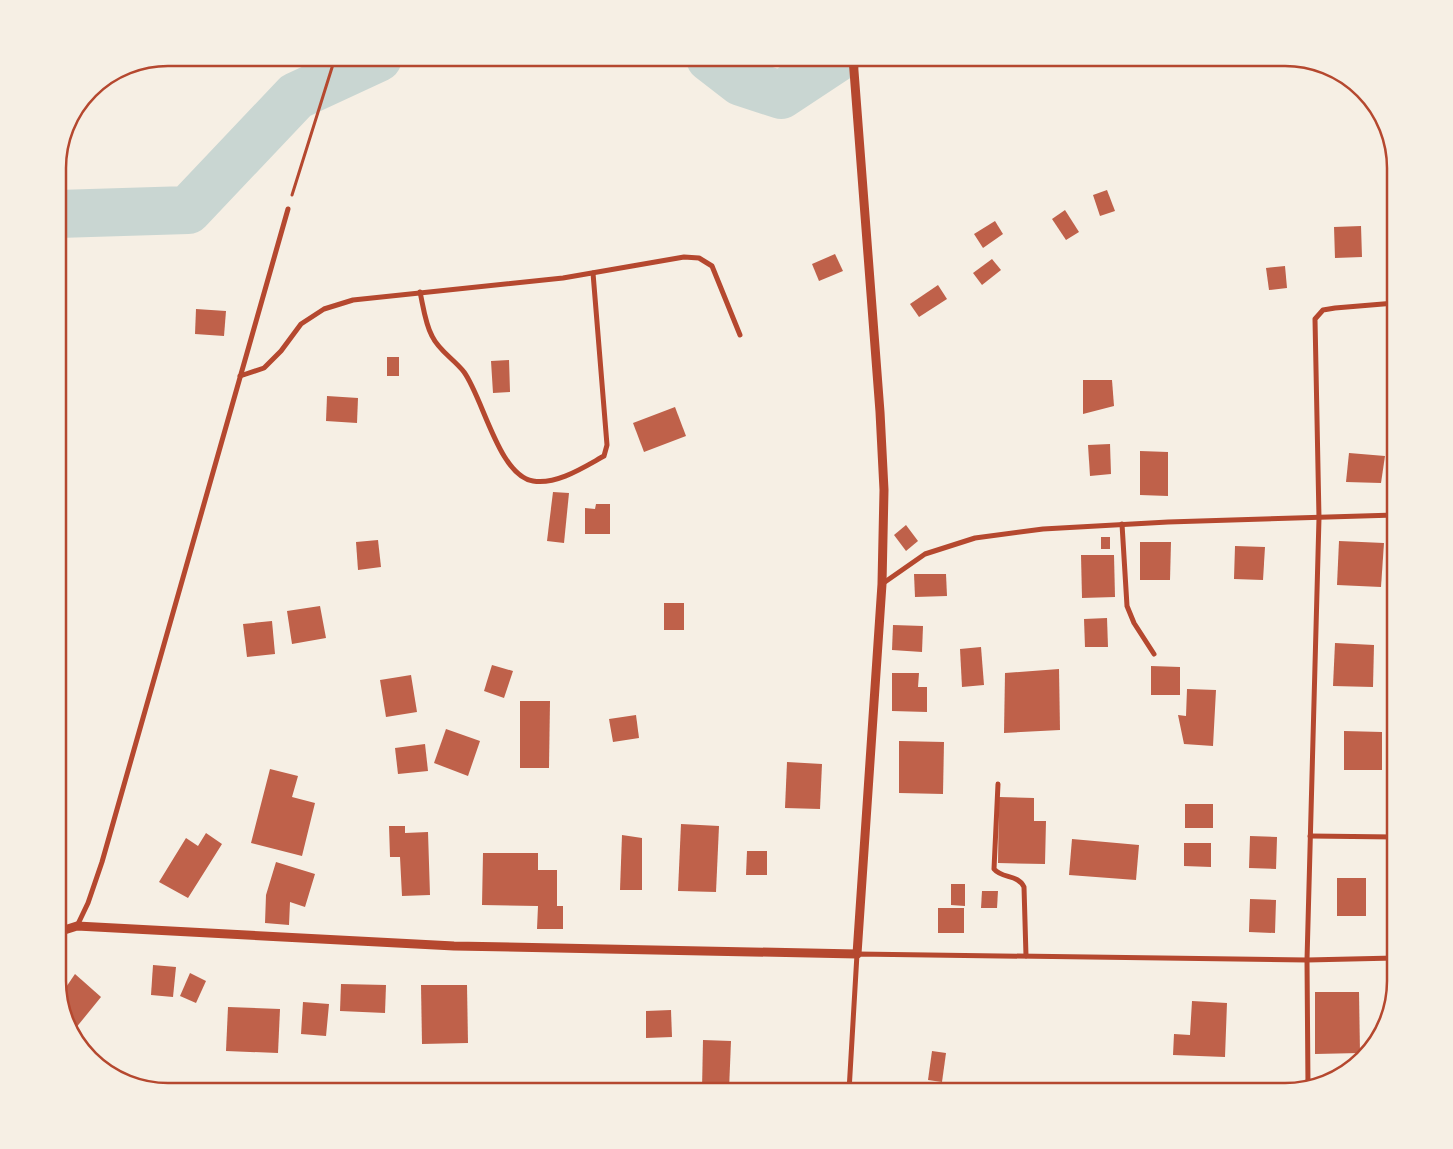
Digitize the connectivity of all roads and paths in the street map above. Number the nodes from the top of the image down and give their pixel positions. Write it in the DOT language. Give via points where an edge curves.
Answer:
graph roads {
  1 [pos="333,66"];
  2 [pos="854,66"];
  3 [pos="288,209"];
  4 [pos="593,273"];
  5 [pos="420,292"];
  6 [pos="1387,304"];
  7 [pos="740,335"];
  8 [pos="240,376"];
  9 [pos="1387,516"];
  10 [pos="1319,518"];
  11 [pos="1122,524"];
  12 [pos="882,584"];
  13 [pos="1154,654"];
  14 [pos="998,784"];
  15 [pos="1310,836"];
  16 [pos="1387,836"];
  17 [pos="77,926"];
  18 [pos="66,929"];
  19 [pos="857,954"];
  20 [pos="1026,956"];
  21 [pos="1387,958"];
  22 [pos="1307,960"];
  23 [pos="1308,1080"];
  24 [pos="850,1083"];
  1 -- 3 [label="path"];
  2 -- 12 [label="street" via="884,490"];
  3 -- 8 [label="street"];
  4 -- 5 [label="street"];
  4 -- 5 [label="street" via="608,445 604,456 555,479 533,481 519,476 496,443 474,387 430,333"];
  4 -- 7 [label="street" via="684,257 699,258 712,266"];
  5 -- 8 [label="street" via="353,300 324,309 302,324 264,368"];
  6 -- 10 [label="street" via="1323,310 1315,320"];
  8 -- 17 [label="street" via="102,862"];
  9 -- 10 [label="street"];
  10 -- 11 [label="street"];
  10 -- 15 [label="street"];
  11 -- 12 [label="street" via="1043,529 975,538 925,554"];
  11 -- 13 [label="street" via="1127,606"];
  12 -- 19 [label="street"];
  14 -- 20 [label="street" via="994,869 998,875 1016,878 1024,887"];
  15 -- 16 [label="street"];
  15 -- 22 [label="street"];
  17 -- 18 [label="street"];
  17 -- 19 [label="street" via="454,946"];
  19 -- 20 [label="street"];
  19 -- 24 [label="street"];
  20 -- 22 [label="street"];
  21 -- 22 [label="street"];
  22 -- 23 [label="street"];
}
